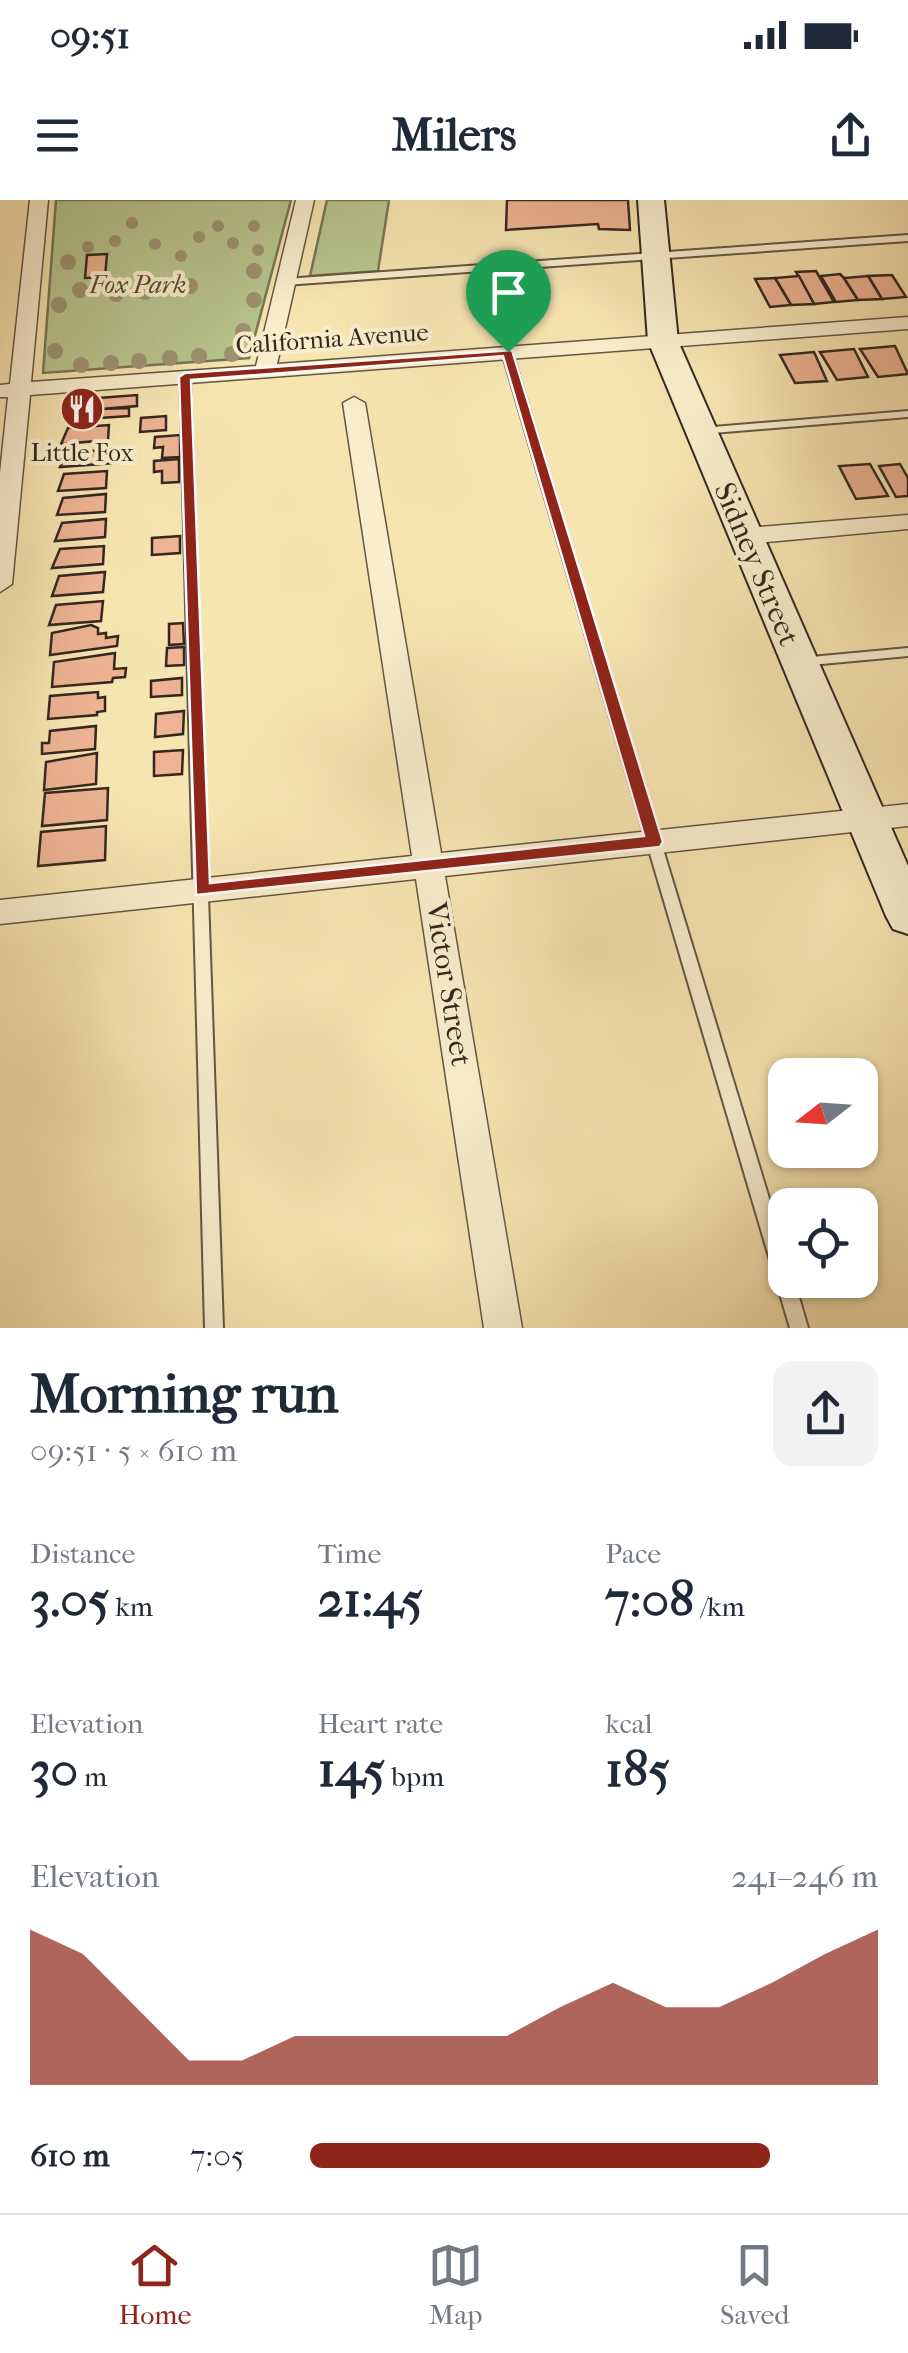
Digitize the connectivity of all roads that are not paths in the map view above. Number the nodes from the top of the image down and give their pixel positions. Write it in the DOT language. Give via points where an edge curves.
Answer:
graph roads {
  1 [pos="40,200"];
  2 [pos="305,200"];
  3 [pos="651,200"];
  4 [pos="908,238"];
  5 [pos="656,256"];
  6 [pos="285,282"];
  7 [pos="908,322"];
  8 [pos="663,341"];
  9 [pos="508,352"];
  10 [pos="265,371"];
  11 [pos="185,377"];
  12 [pos="10,390"];
  13 [pos="354,403"];
  14 [pos="908,414"];
  15 [pos="700,431"];
  16 [pos="908,522"];
  17 [pos="745,536"];
  18 [pos="0,584"];
  19 [pos="908,652"];
  20 [pos="799,662"];
  21 [pos="908,815"];
  22 [pos="867,820"];
  23 [pos="654,842"];
  24 [pos="430,866"];
  25 [pos="202,890"];
  26 [pos="0,912"];
  27 [pos="908,916"];
  28 [pos="214,1328"];
  29 [pos="503,1328"];
  30 [pos="799,1328"];
  1 -- 12 [label="street"];
  2 -- 6 [label="street"];
  3 -- 5 [label="street, Sidney Street"];
  4 -- 5 [label="lane"];
  5 -- 6 [label="lane"];
  5 -- 8 [label="street, Sidney Street"];
  6 -- 10 [label="street"];
  7 -- 8 [label="street, California Avenue"];
  8 -- 9 [label="street, California Avenue"];
  8 -- 15 [label="street, Sidney Street"];
  9 -- 10 [label="street, California Avenue"];
  9 -- 23 [label="lane"];
  10 -- 11 [label="street, California Avenue"];
  11 -- 12 [label="street, California Avenue"];
  11 -- 25 [label="lane"];
  12 -- 18 [label="street"];
  13 -- 24 [label="street, Victor Street"];
  14 -- 15 [label="lane"];
  15 -- 17 [label="street, Sidney Street"];
  16 -- 17 [label="street"];
  17 -- 20 [label="street, Sidney Street"];
  19 -- 20 [label="lane"];
  20 -- 22 [label="street, Sidney Street"];
  21 -- 22 [label="street"];
  22 -- 23 [label="street"];
  22 -- 27 [label="street, Sidney Street"];
  23 -- 24 [label="street"];
  23 -- 30 [label="lane"];
  24 -- 25 [label="street"];
  24 -- 29 [label="street, Victor Street"];
  25 -- 26 [label="street"];
  25 -- 28 [label="lane"];
}
